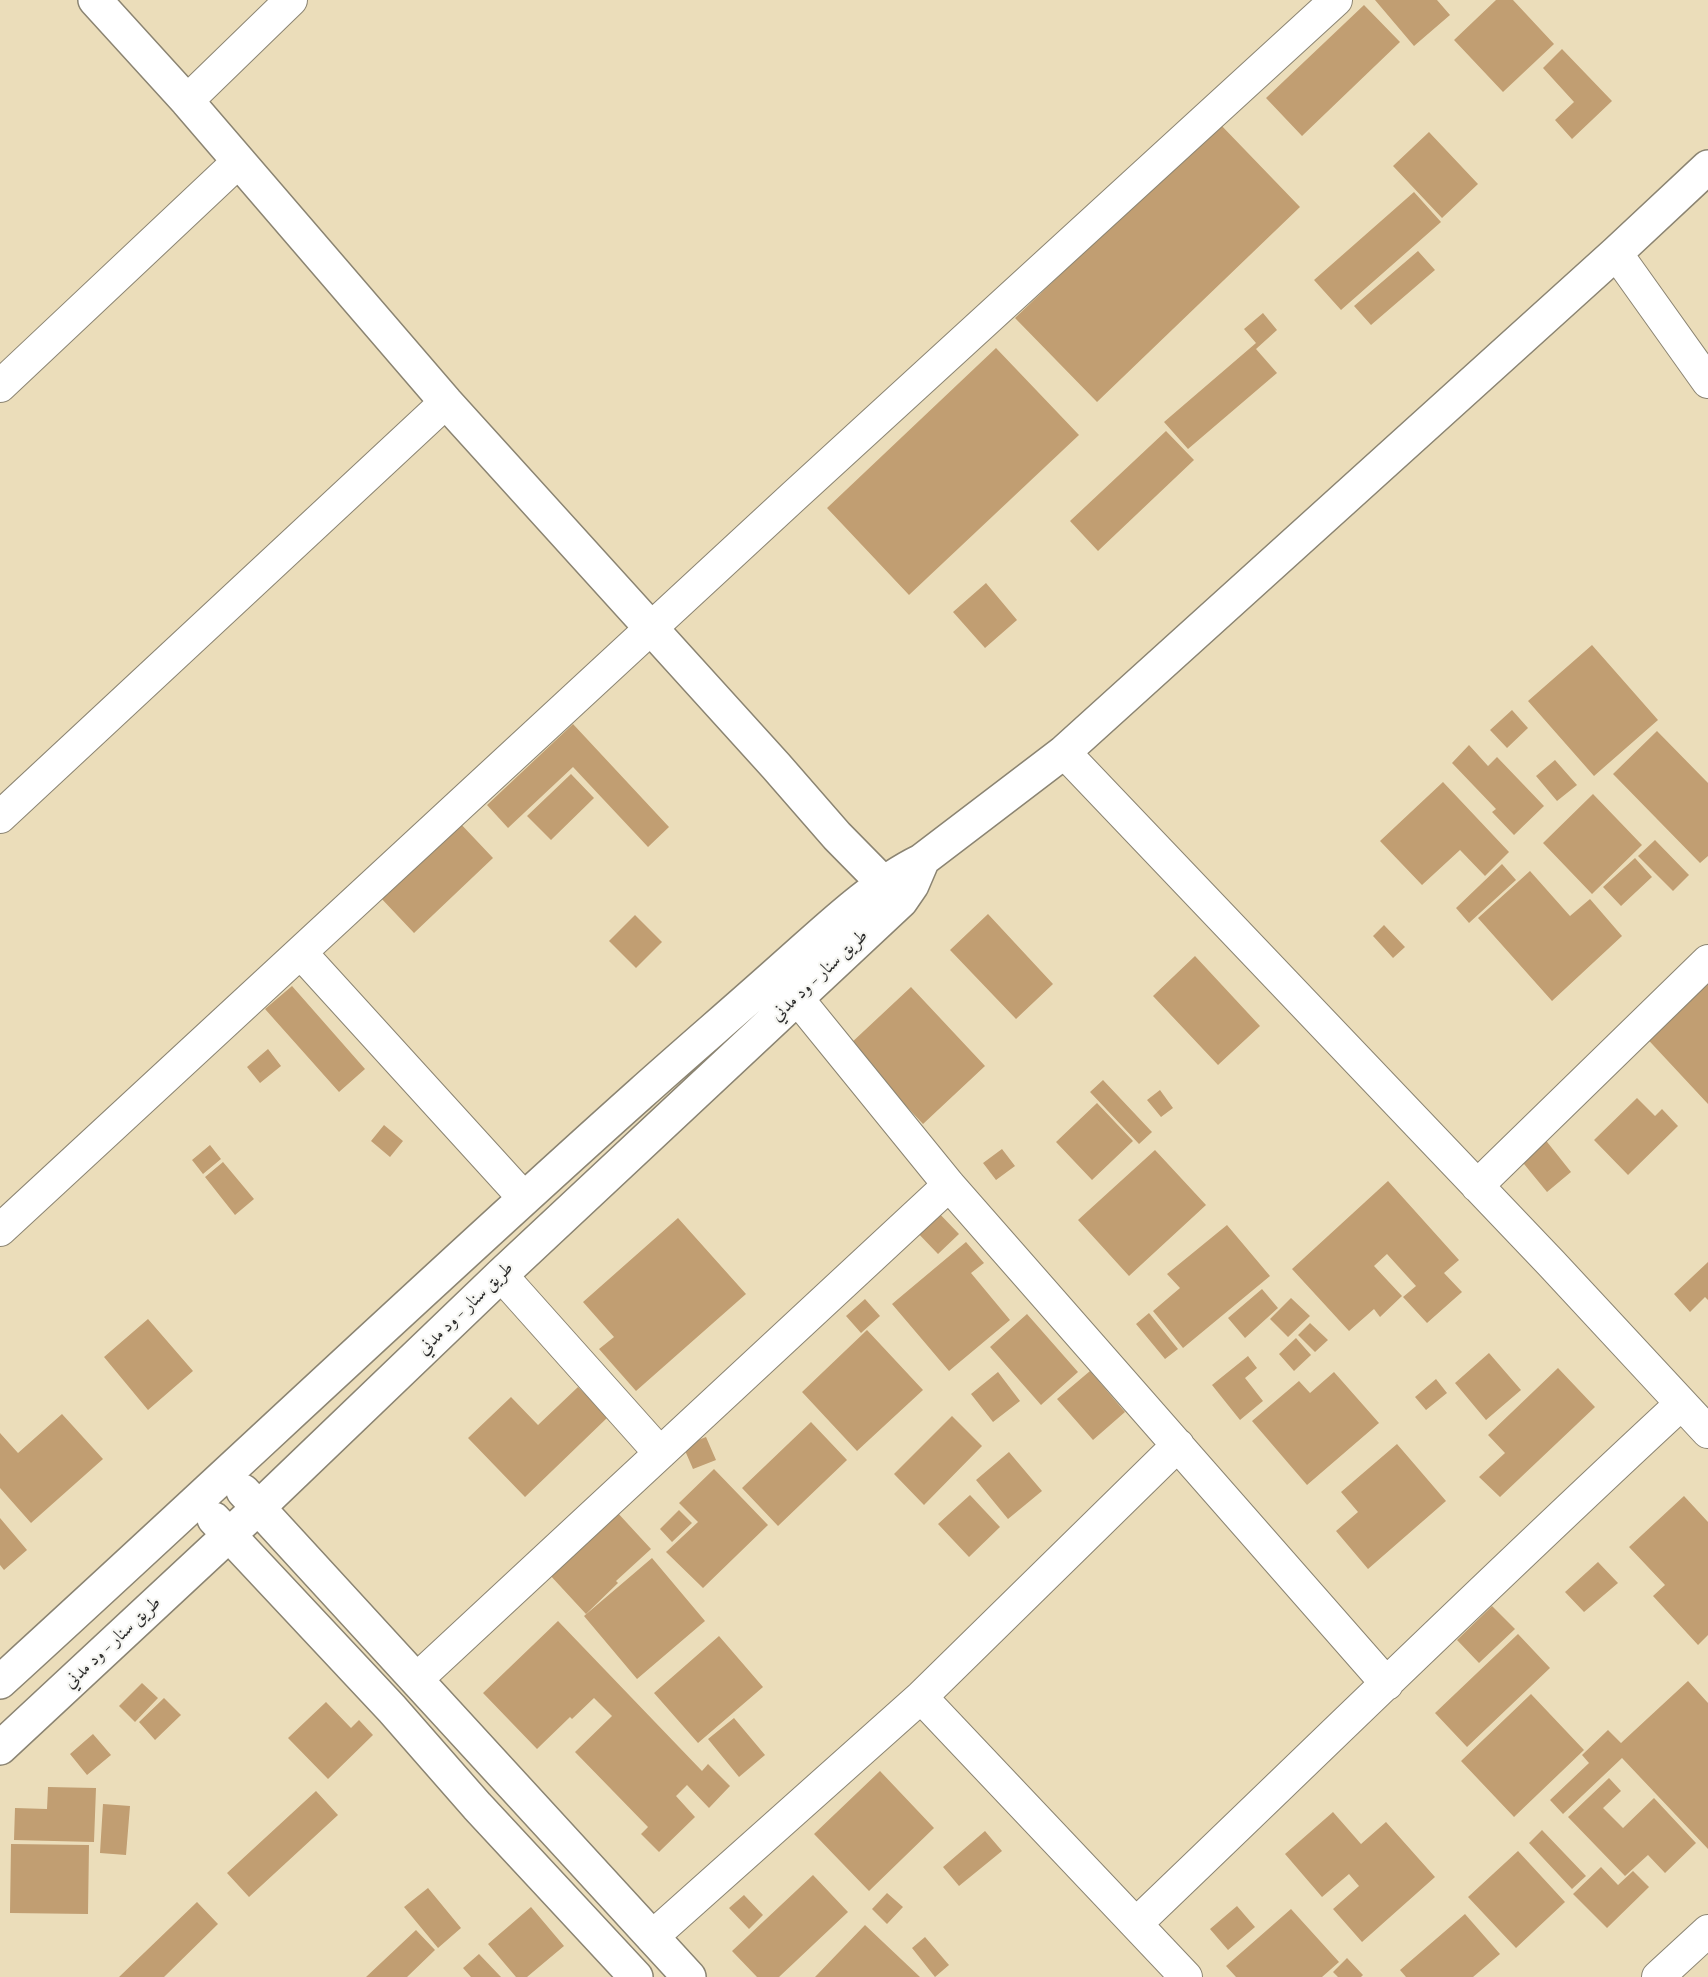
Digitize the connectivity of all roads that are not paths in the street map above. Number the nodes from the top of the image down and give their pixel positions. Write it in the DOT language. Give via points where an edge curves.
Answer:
graph roads {
  1 [pos="95,0"];
  2 [pos="291,0"];
  3 [pos="1336,0"];
  4 [pos="187,101"];
  5 [pos="238,162"];
  6 [pos="1708,167"];
  7 [pos="1616,254"];
  8 [pos="1708,382"];
  9 [pos="0,386"];
  10 [pos="446,402"];
  11 [pos="651,629"];
  12 [pos="1064,752"];
  13 [pos="0,817"];
  14 [pos="892,893"];
  15 [pos="301,953"];
  16 [pos="1708,961"];
  17 [pos="786,987"];
  18 [pos="949,1185"];
  19 [pos="1477,1186"];
  20 [pos="524,1198"];
  21 [pos="0,1230"];
  22 [pos="501,1275"];
  23 [pos="1682,1404"];
  24 [pos="1708,1432"];
  25 [pos="1178,1445"];
  26 [pos="660,1453"];
  27 [pos="228,1474"];
  28 [pos="199,1502"];
  29 [pos="258,1508"];
  30 [pos="229,1535"];
  31 [pos="417,1679"];
  32 [pos="0,1682"];
  33 [pos="1387,1684"];
  34 [pos="921,1697"];
  35 [pos="0,1748"];
  36 [pos="1137,1923"];
  37 [pos="652,1937"];
  38 [pos="1705,1939"];
  39 [pos="636,1977"];
  40 [pos="689,1977"];
  41 [pos="1186,1977"];
  42 [pos="1658,1977"];
  1 -- 4 [label="street"];
  2 -- 4 [label="street"];
  3 -- 11 [label="street"];
  4 -- 5 [label="street"];
  5 -- 9 [label="street"];
  5 -- 10 [label="street"];
  6 -- 7 [label="street"];
  7 -- 8 [label="street"];
  7 -- 12 [label="street"];
  10 -- 11 [label="street"];
  10 -- 13 [label="street"];
  11 -- 14 [label="street"];
  11 -- 15 [label="street"];
  12 -- 14 [label="street" via="904,870"];
  12 -- 19 [label="street"];
  14 -- 17 [label="street, طريق سنار - ود مدني"];
  14 -- 17 [label="street, طريق سنار - ود مدني" via="831,926"];
  15 -- 20 [label="street"];
  15 -- 21 [label="street"];
  16 -- 19 [label="street"];
  17 -- 18 [label="street"];
  17 -- 20 [label="street, طريق سنار - ود مدني"];
  17 -- 22 [label="street, طريق سنار - ود مدني"];
  18 -- 25 [label="street"];
  18 -- 26 [label="street"];
  19 -- 23 [label="street"];
  20 -- 27 [label="street, طريق سنار - ود مدني"];
  22 -- 26 [label="street"];
  22 -- 29 [label="street, طريق سنار - ود مدني"];
  23 -- 24 [label="street"];
  23 -- 33 [label="street"];
  25 -- 33 [label="street"];
  25 -- 34 [label="street"];
  26 -- 31 [label="street"];
  27 -- 28 [label="street, طريق سنار - ود مدني"];
  27 -- 29 [label="street"];
  28 -- 30 [label="street"];
  28 -- 32 [label="street, طريق سنار - ود مدني"];
  29 -- 30 [label="street, طريق سنار - ود مدني"];
  29 -- 31 [label="street"];
  30 -- 35 [label="street, طريق سنار - ود مدني"];
  30 -- 39 [label="street"];
  31 -- 37 [label="street"];
  33 -- 36 [label="street"];
  34 -- 36 [label="street"];
  34 -- 37 [label="street"];
  36 -- 41 [label="street"];
  37 -- 40 [label="street"];
  38 -- 42 [label="street"];
}
